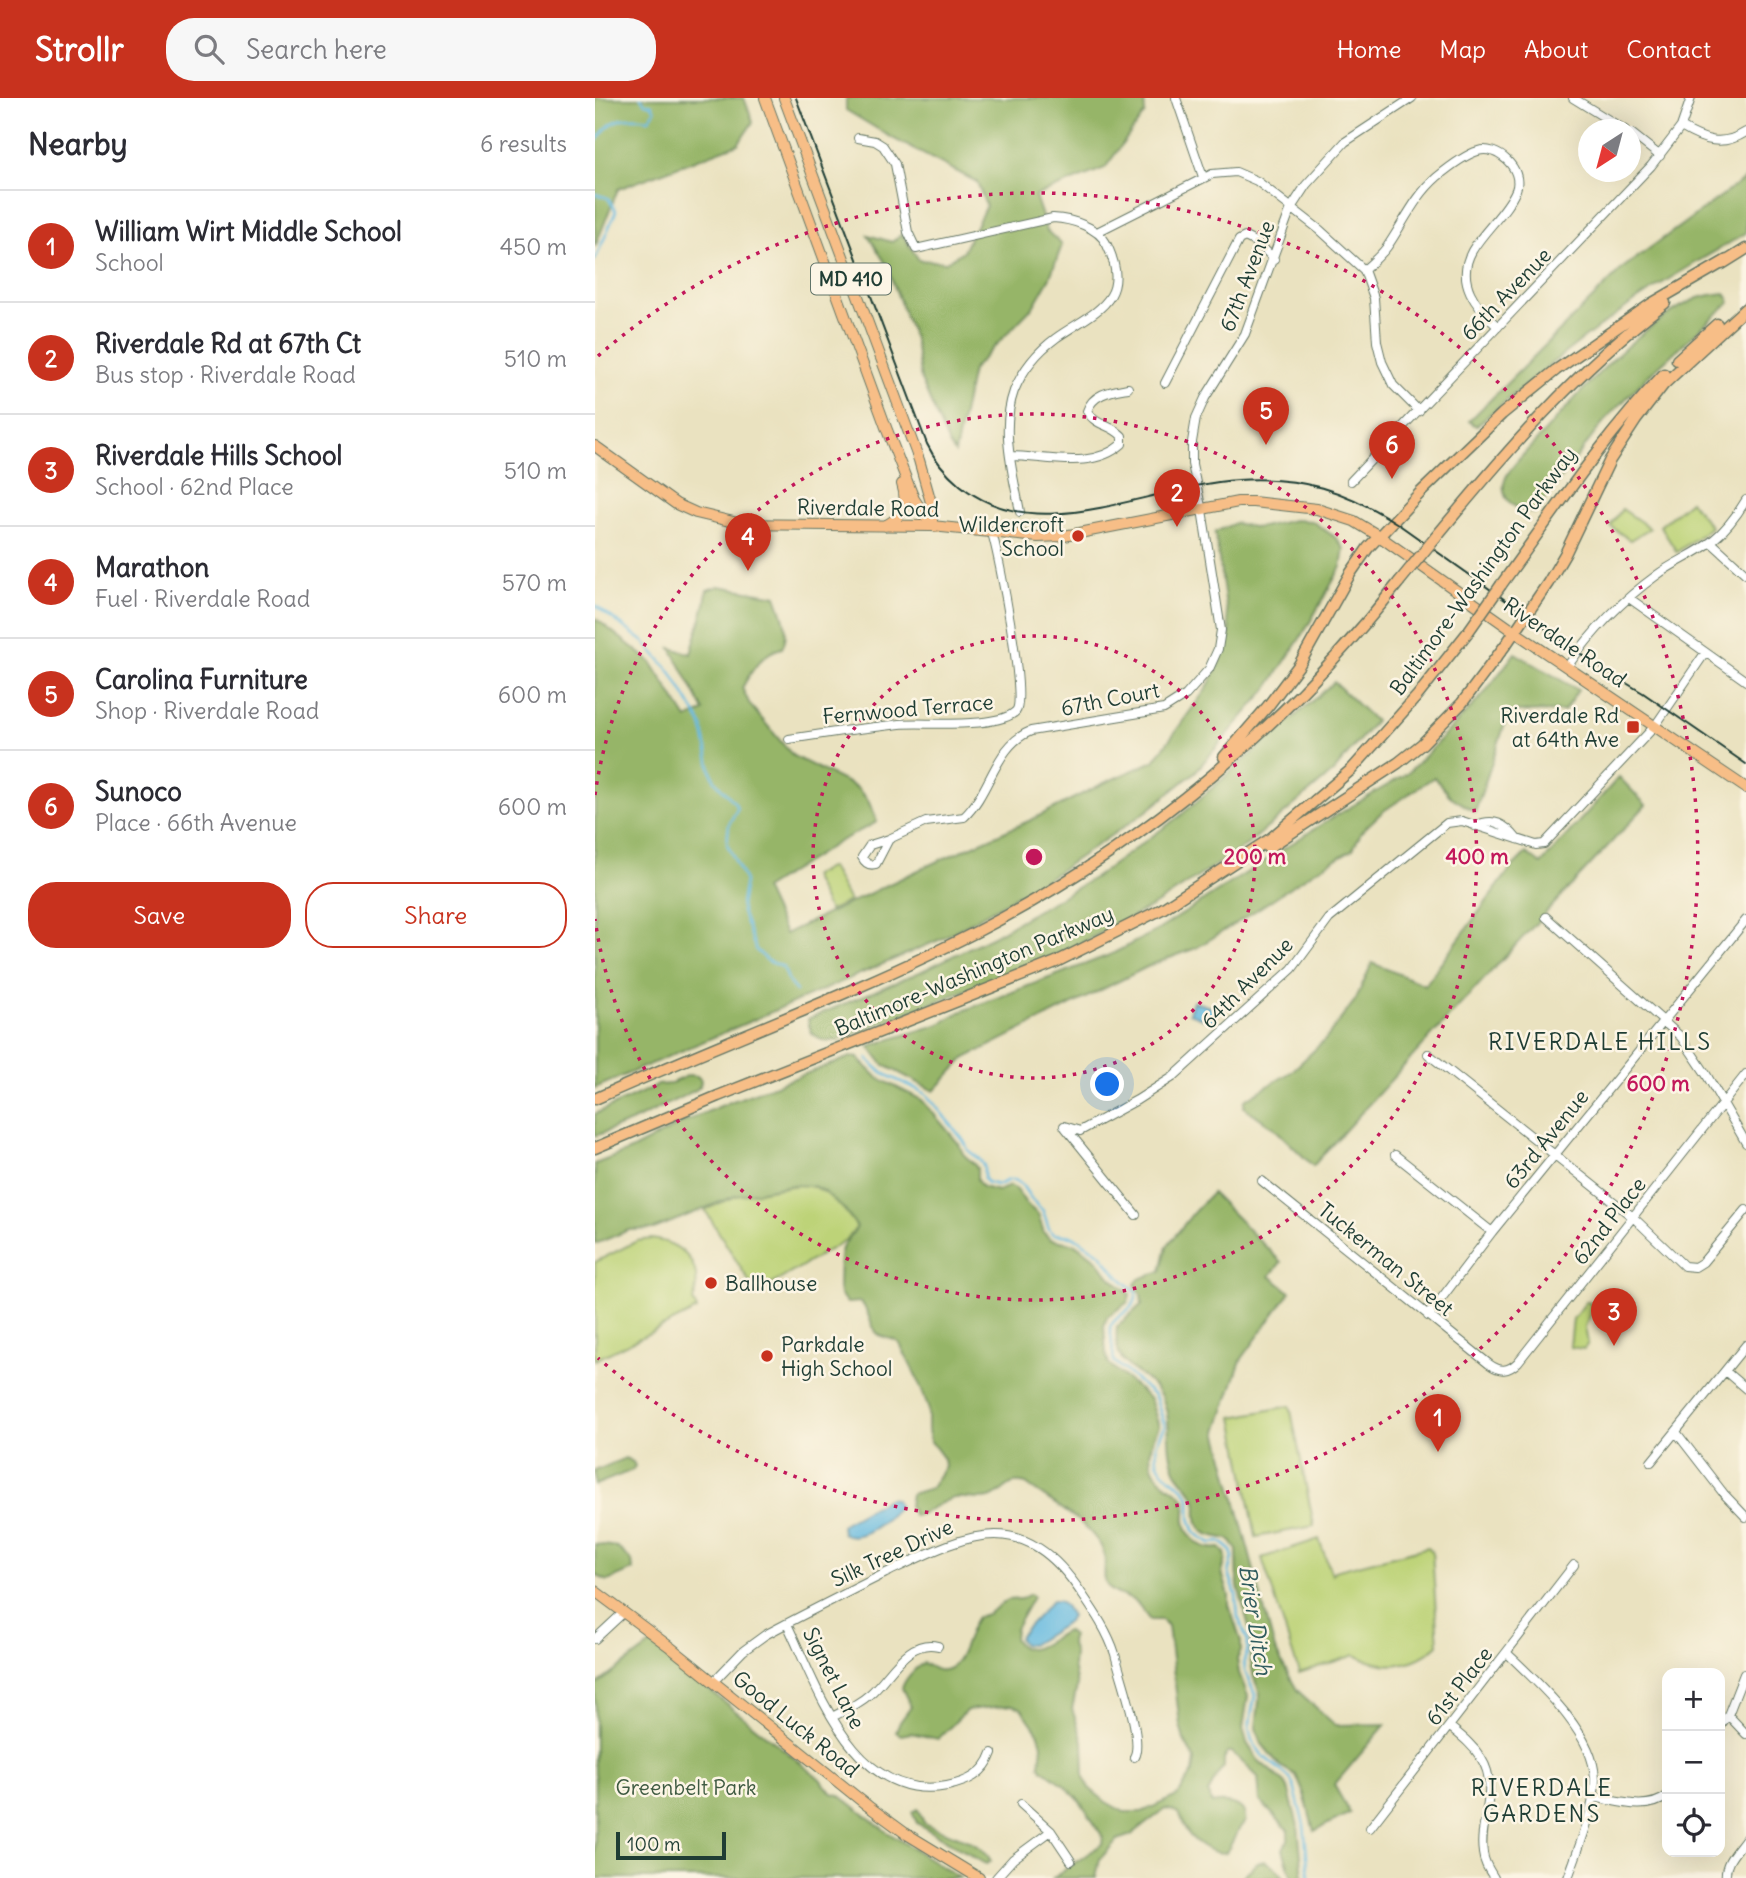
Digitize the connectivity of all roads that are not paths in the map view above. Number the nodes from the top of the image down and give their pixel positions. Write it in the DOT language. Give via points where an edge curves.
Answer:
graph roads {
  1 [pos="765,98"];
  2 [pos="784,98"];
  3 [pos="1176,98"];
  4 [pos="1412,98"];
  5 [pos="1573,98"];
  6 [pos="1691,98"];
  7 [pos="1607,119"];
  8 [pos="1681,127"];
  9 [pos="1746,132"];
  10 [pos="858,138"];
  11 [pos="1641,142"];
  12 [pos="1660,156"];
  13 [pos="1203,177"];
  14 [pos="1291,208"];
  15 [pos="1097,232"];
  16 [pos="1746,249"];
  17 [pos="1274,259"];
  18 [pos="1727,260"];
  19 [pos="1364,270"];
  20 [pos="1746,301"];
  21 [pos="1746,308"];
  22 [pos="1498,327"];
  23 [pos="1165,383"];
  24 [pos="1128,388"];
  25 [pos="1419,411"];
  26 [pos="887,429"];
  27 [pos="595,446"];
  28 [pos="1010,456"];
  29 [pos="1351,481"];
  30 [pos="1746,499"];
  31 [pos="1201,509"];
  32 [pos="1020,512"];
  33 [pos="932,526"];
  34 [pos="883,527"];
  35 [pos="992,533"];
  36 [pos="1379,536"];
  37 [pos="1711,542"];
  38 [pos="1746,574"];
  39 [pos="1629,597"];
  40 [pos="1515,632"];
  41 [pos="1705,653"];
  42 [pos="1567,667"];
  43 [pos="1746,681"];
  44 [pos="1655,726"];
  45 [pos="789,739"];
  46 [pos="1746,788"];
  47 [pos="1175,805"];
  48 [pos="889,839"];
  49 [pos="1202,885"];
  50 [pos="1546,917"];
  51 [pos="1746,920"];
  52 [pos="1664,1021"];
  53 [pos="1428,1054"];
  54 [pos="1746,1074"];
  55 [pos="595,1100"];
  56 [pos="1723,1104"];
  57 [pos="1746,1143"];
  58 [pos="595,1148"];
  59 [pos="1395,1155"];
  60 [pos="1556,1155"];
  61 [pos="1262,1181"];
  62 [pos="1746,1210"];
  63 [pos="1136,1215"];
  64 [pos="1634,1218"];
  65 [pos="1492,1233"];
  66 [pos="1428,1316"];
  67 [pos="1746,1345"];
  68 [pos="1489,1364"];
  69 [pos="1725,1371"];
  70 [pos="1746,1389"];
  71 [pos="1676,1432"];
  72 [pos="1651,1462"];
  73 [pos="1746,1517"];
  74 [pos="1574,1565"];
  75 [pos="595,1591"];
  76 [pos="624,1612"];
  77 [pos="787,1624"];
  78 [pos="595,1639"];
  79 [pos="938,1646"];
  80 [pos="1507,1653"];
  81 [pos="1744,1674"];
  82 [pos="713,1682"];
  83 [pos="1728,1715"];
  84 [pos="832,1717"];
  85 [pos="1725,1719"];
  86 [pos="1450,1727"];
  87 [pos="1746,1734"];
  88 [pos="992,1753"];
  89 [pos="1133,1757"];
  90 [pos="1593,1797"];
  91 [pos="1662,1799"];
  92 [pos="1021,1804"];
  93 [pos="1370,1828"];
  94 [pos="1051,1831"];
  95 [pos="1746,1838"];
  96 [pos="1071,1861"];
  97 [pos="978,1878"];
  98 [pos="996,1878"];
  99 [pos="1494,1878"];
  100 [pos="1568,1878"];
  101 [pos="1726,1878"];
  1 -- 26 [label="main road, MD 410"];
  2 -- 33 [label="main road, MD 410" via="919,460 932,506"];
  3 -- 13 [label="street"];
  4 -- 14 [label="street, 67th Avenue" via="1345,142 1306,184"];
  5 -- 7 [label="street"];
  6 -- 8 [label="street, 66th Avenue"];
  8 -- 9 [label="street" via="1718,142"];
  8 -- 12 [label="street, 66th Avenue"];
  10 -- 15 [label="street" via="883,146 895,164 908,232 916,249 1053,218"];
  11 -- 12 [label="street"];
  12 -- 22 [label="street, 66th Avenue"];
  13 -- 14 [label="street" via="1229,172 1249,177"];
  13 -- 15 [label="street"];
  14 -- 17 [label="street, 67th Avenue"];
  14 -- 19 [label="street"];
  15 -- 28 [label="street" via="1112,257 1112,294 1097,313 1043,349 1021,375 1008,414"];
  16 -- 18 [label="highway, Baltimore-Washington Parkway"];
  17 -- 23 [label="street" via="1251,239 1239,240"];
  17 -- 31 [label="street, 67th Avenue" via="1245,334 1196,418 1191,452"];
  18 -- 36 [label="highway" via="1651,304 1533,388 1480,434"];
  18 -- 47 [label="highway, Baltimore-Washington Parkway, bridge" via="1640,322 1572,383 1512,445 1346,647 1293,704"];
  19 -- 22 [label="street" via="1385,250 1434,179 1476,151 1495,153 1512,165 1517,185 1472,251 1465,274 1475,304"];
  19 -- 25 [label="street" via="1374,298 1382,362 1393,385"];
  20 -- 49 [label="highway, Baltimore-Washington Parkway, bridge" via="1696,342 1627,413 1468,632 1352,769 1279,832"];
  21 -- 40 [label="highway" via="1671,376 1643,410 1610,460 1565,554"];
  22 -- 25 [label="street, 66th Avenue"];
  24 -- 28 [label="street" via="1098,396 1087,411 1122,436 1122,444 1115,450 1067,461"];
  25 -- 29 [label="street, 66th Avenue"];
  26 -- 33 [label="main road, MD 410" via="914,499"];
  26 -- 34 [label="main road" via="906,502 897,519"];
  27 -- 34 [label="main road, Riverdale Road" via="668,500 696,513 746,524"];
  28 -- 32 [label="street"];
  30 -- 37 [label="street"];
  31 -- 35 [label="main road, Riverdale Road" via="1064,536"];
  31 -- 36 [label="main road, Riverdale Road" via="1253,502 1301,506 1354,521"];
  31 -- 48 [label="street, 67th Court" via="1221,630 1214,659 1195,686 1172,705 1153,712 1021,735 1010,744 964,817 926,822"];
  33 -- 34 [label="main road, Riverdale Road"];
  33 -- 35 [label="main road, Riverdale Road"];
  35 -- 45 [label="street, Fernwood Terrace" via="1019,690 1016,711 1004,718 954,725 901,724"];
  36 -- 40 [label="main road, Riverdale Road"];
  36 -- 47 [label="highway" via="1359,560 1285,685 1232,749"];
  37 -- 38 [label="street"];
  37 -- 39 [label="street" via="1667,567"];
  39 -- 41 [label="street"];
  39 -- 42 [label="street" via="1601,622"];
  40 -- 42 [label="main road, Riverdale Road"];
  40 -- 49 [label="highway" via="1462,703 1422,744 1262,851"];
  41 -- 43 [label="street"];
  41 -- 44 [label="street"];
  42 -- 44 [label="main road, Riverdale Road"];
  44 -- 46 [label="main road, Riverdale Road"];
  44 -- 63 [label="street, 64th Avenue" via="1545,844 1517,839 1497,822 1475,826 1462,821 1447,823 1329,919 1292,969 1173,1077 1080,1131 1064,1126"];
  47 -- 55 [label="highway, Baltimore-Washington Parkway" via="1068,880 981,930"];
  49 -- 58 [label="highway, Baltimore-Washington Parkway" via="1056,962"];
  50 -- 52 [label="street"];
  51 -- 52 [label="street, 63rd Avenue"];
  52 -- 56 [label="street" via="1691,1051"];
  52 -- 60 [label="street, 63rd Avenue"];
  53 -- 60 [label="street"];
  54 -- 56 [label="street, 62nd Place"];
  56 -- 57 [label="street"];
  56 -- 64 [label="street, 62nd Place"];
  59 -- 65 [label="street"];
  60 -- 64 [label="street"];
  60 -- 65 [label="street, 63rd Avenue"];
  61 -- 66 [label="street, Tuckerman Street"];
  62 -- 64 [label="street" via="1695,1267 1684,1266"];
  64 -- 68 [label="street, 62nd Place" via="1518,1362 1504,1371"];
  65 -- 66 [label="street, 63rd Avenue"];
  66 -- 68 [label="street, Tuckerman Street"];
  67 -- 69 [label="street"];
  69 -- 70 [label="street"];
  69 -- 71 [label="street"];
  71 -- 72 [label="street"];
  71 -- 73 [label="street"];
  74 -- 80 [label="street, 61st Place"];
  75 -- 76 [label="main road, Good Luck Road"];
  76 -- 78 [label="street"];
  76 -- 82 [label="main road, Good Luck Road"];
  77 -- 82 [label="street, Silk Tree Drive" via="743,1651"];
  77 -- 84 [label="street, Signet Lane"];
  77 -- 89 [label="street, Silk Tree Drive" via="958,1540 986,1535 1022,1541 1061,1565 1105,1630 1136,1733 1138,1748"];
  79 -- 84 [label="street" via="927,1644 912,1650 871,1693"];
  80 -- 86 [label="street, 61st Place"];
  80 -- 90 [label="street" via="1580,1735 1592,1761"];
  81 -- 83 [label="street"];
  82 -- 97 [label="main road, Good Luck Road" via="868,1806"];
  83 -- 85 [label="street"];
  83 -- 87 [label="street"];
  84 -- 88 [label="street, Signet Lane" via="846,1742 869,1766 909,1785 935,1787 966,1780 982,1771"];
  86 -- 93 [label="street, 61st Place"];
  86 -- 99 [label="street" via="1467,1741 1486,1769 1489,1803 1482,1852"];
  90 -- 91 [label="street" via="1646,1805"];
  90 -- 100 [label="street"];
  92 -- 94 [label="street"];
  94 -- 96 [label="street"];
  94 -- 98 [label="street"];
  95 -- 101 [label="street" via="1728,1862"];
}
